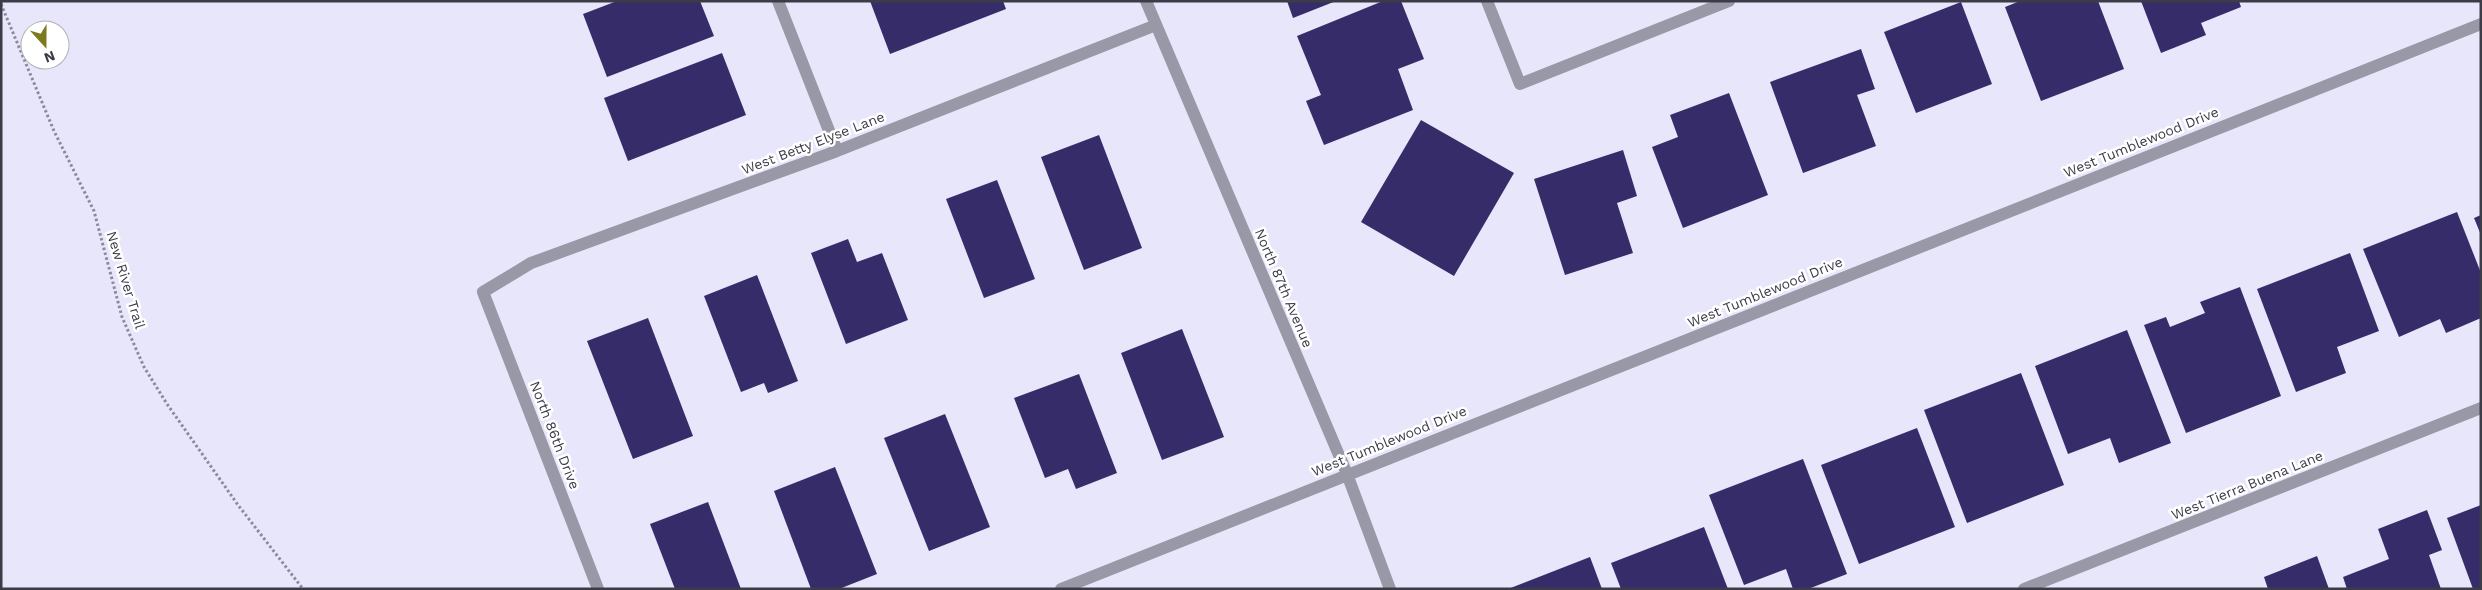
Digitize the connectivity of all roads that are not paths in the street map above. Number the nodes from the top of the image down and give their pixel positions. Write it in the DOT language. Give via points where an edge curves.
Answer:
graph roads {
  1 [pos="778,1"];
  2 [pos="1146,1"];
  3 [pos="1487,1"];
  4 [pos="1728,1"];
  5 [pos="2481,24"];
  6 [pos="1156,25"];
  7 [pos="837,150"];
  8 [pos="483,292"];
  9 [pos="2481,408"];
  10 [pos="1347,474"];
  11 [pos="598,589"];
  12 [pos="1061,589"];
  13 [pos="1390,589"];
  14 [pos="2024,589"];
  1 -- 7 [label="street"];
  2 -- 6 [label="street, North 87th Avenue"];
  3 -- 4 [label="street" via="1520,84"];
  5 -- 10 [label="street, West Tumblewood Drive"];
  6 -- 7 [label="street, West Betty Elyse Lane"];
  6 -- 10 [label="street, North 87th Avenue"];
  7 -- 8 [label="street, West Betty Elyse Lane" via="531,263"];
  8 -- 11 [label="street, North 86th Drive"];
  9 -- 14 [label="street, West Tierra Buena Lane"];
  10 -- 12 [label="street, West Tumblewood Drive"];
  10 -- 13 [label="street, North 87th Avenue"];
}
